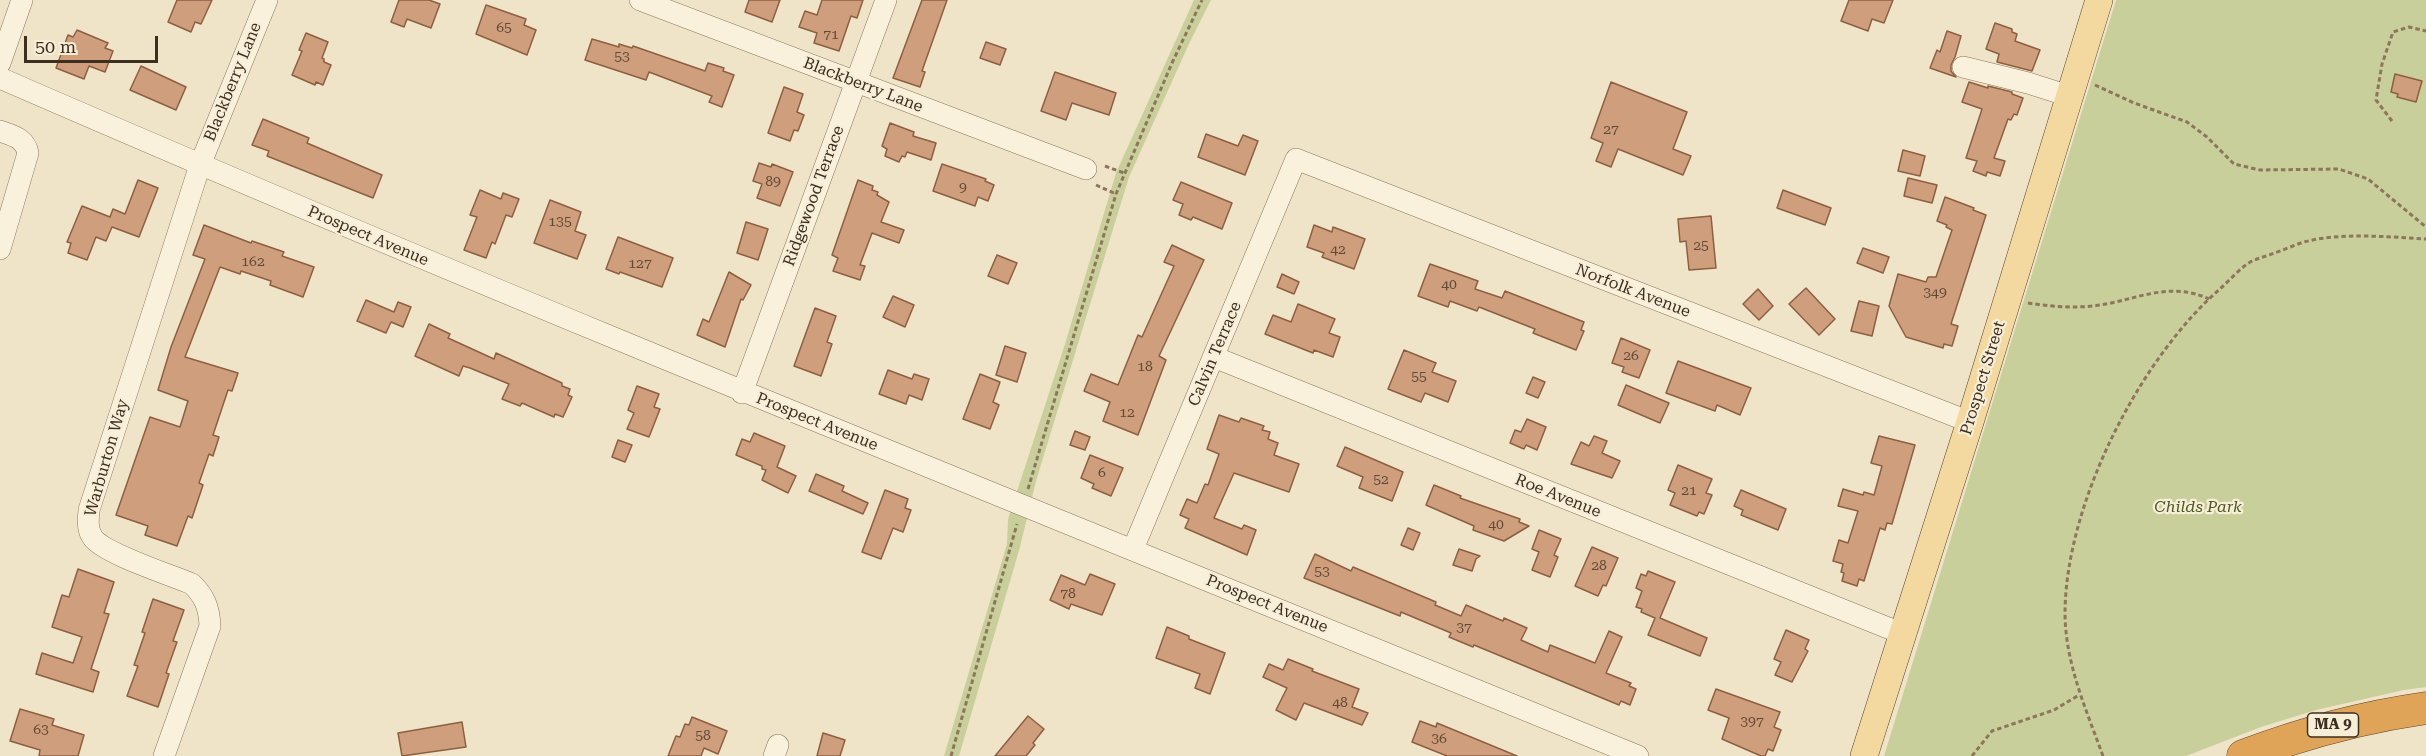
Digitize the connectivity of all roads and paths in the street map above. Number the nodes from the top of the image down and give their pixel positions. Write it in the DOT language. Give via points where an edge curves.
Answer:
graph roads {
  1 [pos="22,0"];
  2 [pos="267,0"];
  3 [pos="640,0"];
  4 [pos="886,0"];
  5 [pos="1202,0"];
  6 [pos="2099,0"];
  7 [pos="2426,31"];
  8 [pos="0,63"];
  9 [pos="1963,68"];
  10 [pos="0,78"];
  11 [pos="856,83"];
  12 [pos="2072,86"];
  13 [pos="2391,121"];
  14 [pos="0,130"];
  15 [pos="1296,159"];
  16 [pos="200,165"];
  17 [pos="1086,169"];
  18 [pos="2426,226"];
  19 [pos="2426,239"];
  20 [pos="0,249"];
  21 [pos="2209,299"];
  22 [pos="2024,302"];
  23 [pos="1214,357"];
  24 [pos="742,393"];
  25 [pos="1970,422"];
  26 [pos="1026,494"];
  27 [pos="1018,520"];
  28 [pos="1133,549"];
  29 [pos="1903,634"];
  30 [pos="2079,695"];
  31 [pos="2426,708"];
  32 [pos="164,756"];
  33 [pos="951,756"];
  34 [pos="1638,756"];
  35 [pos="1864,756"];
  36 [pos="1972,756"];
  37 [pos="2103,756"];
  38 [pos="2243,756"];
  1 -- 8 [label="street"];
  2 -- 16 [label="street, Blackberry Lane"];
  3 -- 11 [label="street, Blackberry Lane"];
  4 -- 11 [label="street, Ridgewood Terrace"];
  5 -- 26 [label="path" via="1116,194"];
  6 -- 12 [label="main road, Prospect Street"];
  7 -- 13 [label="path" via="2409,27 2393,32 2376,100"];
  9 -- 12 [label="street" via="2028,83"];
  10 -- 16 [label="street, Prospect Avenue"];
  11 -- 17 [label="street, Blackberry Lane"];
  11 -- 24 [label="street, Ridgewood Terrace"];
  12 -- 18 [label="path" via="2187,122 2234,164 2260,170 2339,169 2368,180"];
  12 -- 25 [label="main road, Prospect Street"];
  14 -- 20 [label="street" via="22,140 28,153"];
  15 -- 23 [label="street, Calvin Terrace"];
  15 -- 25 [label="street, Norfolk Avenue"];
  16 -- 24 [label="street, Prospect Avenue"];
  16 -- 32 [label="street, Warburton Way" via="89,510 88,525 92,537 105,548 192,584 209,609 210,626"];
  19 -- 21 [label="path" via="2364,236 2305,242 2252,261"];
  21 -- 22 [label="path" via="2195,292 2161,290 2082,307"];
  21 -- 30 [label="path" via="2154,362 2121,420 2081,518 2068,565 2065,613"];
  23 -- 28 [label="street, Calvin Terrace"];
  23 -- 29 [label="street, Roe Avenue"];
  24 -- 28 [label="street, Prospect Avenue"];
  25 -- 29 [label="main road, Prospect Street"];
  27 -- 33 [label="path"];
  28 -- 34 [label="street, Prospect Avenue"];
  29 -- 35 [label="main road, Prospect Street"];
  30 -- 36 [label="path" via="2054,710 1992,731"];
  30 -- 37 [label="path"];
  31 -- 38 [label="highway, MA 9" via="2338,724"];
}
